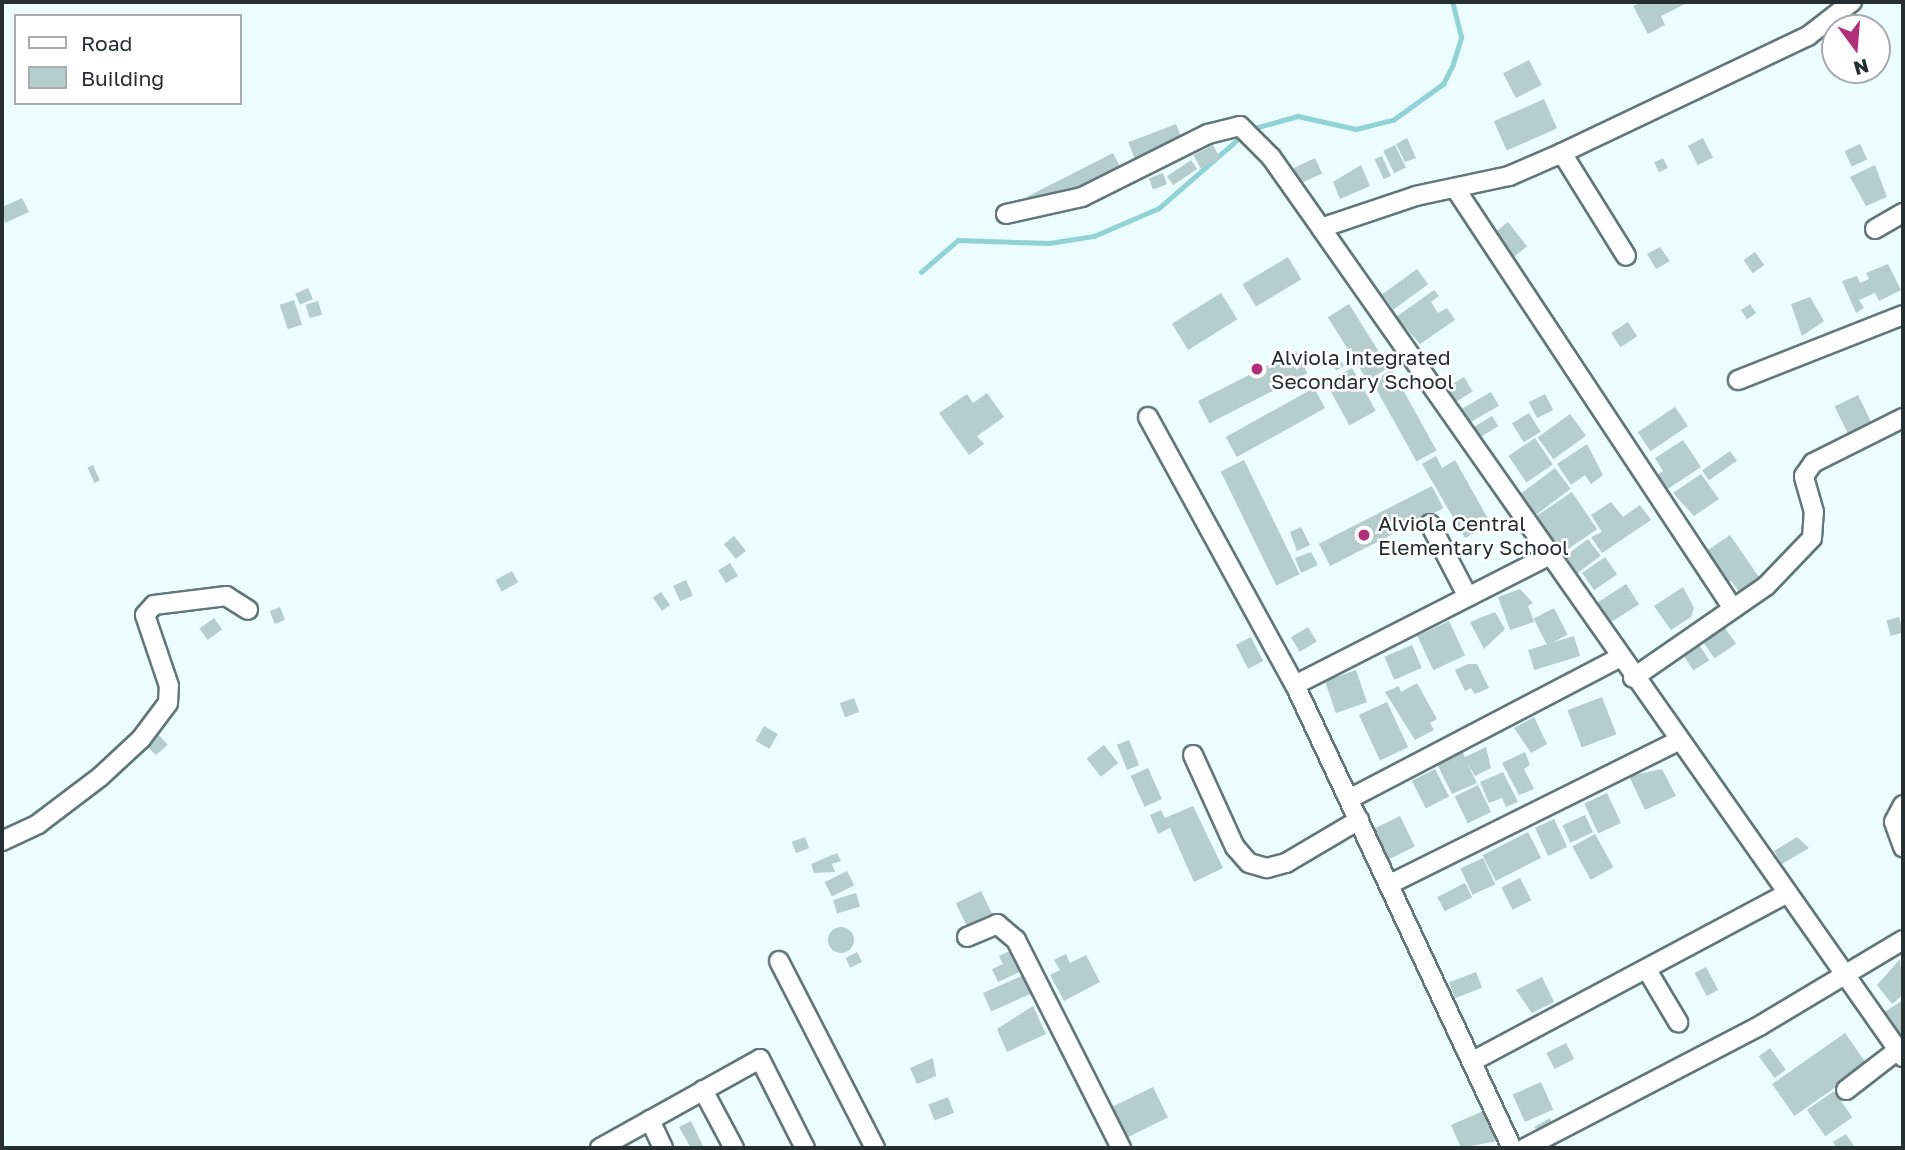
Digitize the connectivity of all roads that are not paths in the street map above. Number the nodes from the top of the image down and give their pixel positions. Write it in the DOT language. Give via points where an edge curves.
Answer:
graph roads {
  1 [pos="1852,2"];
  2 [pos="1562,153"];
  3 [pos="1455,188"];
  4 [pos="1903,212"];
  5 [pos="1006,214"];
  6 [pos="1321,228"];
  7 [pos="1875,229"];
  8 [pos="1626,256"];
  9 [pos="1903,315"];
  10 [pos="1738,380"];
  11 [pos="1148,417"];
  12 [pos="1903,418"];
  13 [pos="1430,524"];
  14 [pos="1548,556"];
  15 [pos="1468,597"];
  16 [pos="1732,607"];
  17 [pos="248,610"];
  18 [pos="1619,658"];
  19 [pos="1633,678"];
  20 [pos="1294,685"];
  21 [pos="1678,741"];
  22 [pos="1193,755"];
  23 [pos="1349,799"];
  24 [pos="1903,805"];
  25 [pos="1359,820"];
  26 [pos="2,841"];
  27 [pos="1903,847"];
  28 [pos="1392,883"];
  29 [pos="1787,893"];
  30 [pos="967,937"];
  31 [pos="1903,940"];
  32 [pos="779,961"];
  33 [pos="1647,970"];
  34 [pos="1847,976"];
  35 [pos="1678,1022"];
  36 [pos="1901,1053"];
  37 [pos="1473,1061"];
  38 [pos="704,1090"];
  39 [pos="1846,1090"];
  40 [pos="650,1120"];
  41 [pos="600,1148"];
  42 [pos="663,1148"];
  43 [pos="734,1148"];
  44 [pos="805,1148"];
  45 [pos="875,1148"];
  46 [pos="1121,1148"];
  47 [pos="1513,1148"];
  48 [pos="1525,1148"];
  1 -- 2 [label="street" via="1808,36"];
  2 -- 3 [label="street" via="1509,176"];
  2 -- 8 [label="street"];
  3 -- 6 [label="street"];
  3 -- 16 [label="street"];
  4 -- 7 [label="street"];
  5 -- 6 [label="street" via="1082,197 1208,134 1240,126 1271,157"];
  6 -- 14 [label="street"];
  9 -- 10 [label="street"];
  11 -- 20 [label="street"];
  12 -- 16 [label="street" via="1813,463 1804,476 1814,512 1812,538 1766,586"];
  13 -- 15 [label="street"];
  14 -- 15 [label="street"];
  14 -- 18 [label="street"];
  15 -- 20 [label="street"];
  16 -- 19 [label="street"];
  17 -- 26 [label="street" via="226,596 154,605 145,615 169,687 168,703 141,739 74,797"];
  18 -- 19 [label="street"];
  18 -- 23 [label="street"];
  19 -- 21 [label="street"];
  20 -- 23 [label="street"];
  21 -- 28 [label="street"];
  21 -- 29 [label="street"];
  22 -- 25 [label="street" via="1235,847 1249,863 1267,868 1286,863"];
  23 -- 25 [label="street"];
  24 -- 27 [label="street" via="1894,822"];
  25 -- 28 [label="street"];
  28 -- 37 [label="street"];
  29 -- 33 [label="street"];
  29 -- 34 [label="street"];
  30 -- 46 [label="street" via="997,924 1016,940"];
  31 -- 34 [label="street"];
  32 -- 45 [label="street"];
  33 -- 35 [label="street"];
  33 -- 37 [label="street"];
  34 -- 36 [label="street"];
  34 -- 48 [label="street"];
  36 -- 39 [label="street"];
  37 -- 47 [label="street"];
  38 -- 40 [label="street"];
  38 -- 43 [label="street"];
  38 -- 44 [label="street" via="760,1059"];
  40 -- 41 [label="street"];
  40 -- 42 [label="street"];
}
